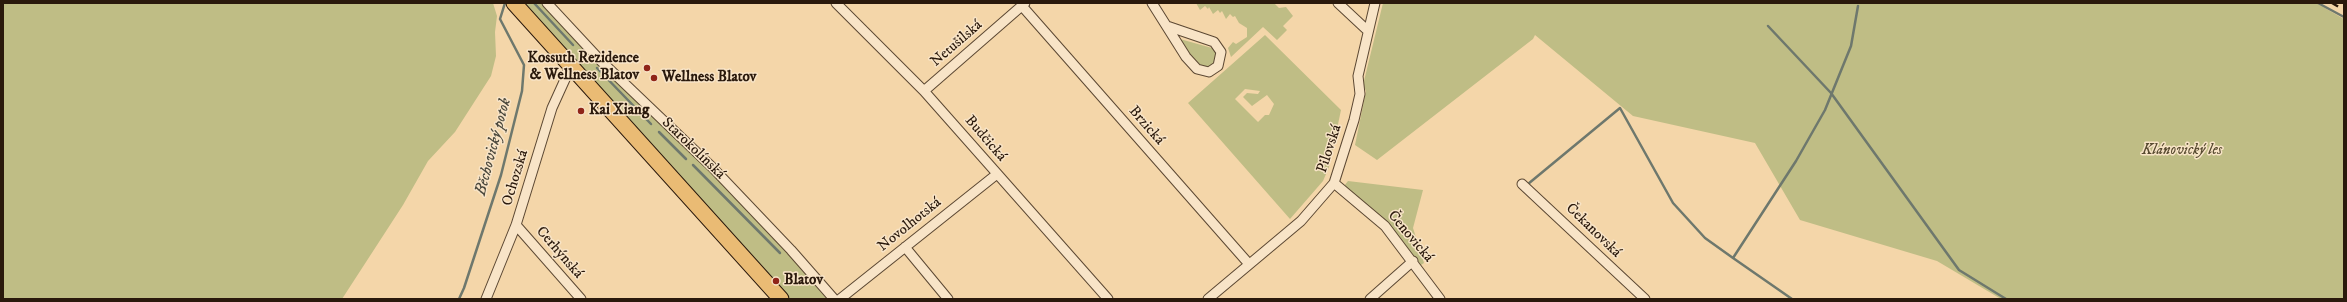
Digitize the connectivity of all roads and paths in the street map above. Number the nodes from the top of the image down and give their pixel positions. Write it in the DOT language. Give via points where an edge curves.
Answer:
graph roads {
  1 [pos="515,3"];
  2 [pos="547,3"];
  3 [pos="836,3"];
  4 [pos="1152,3"];
  5 [pos="1338,3"];
  6 [pos="1375,3"];
  7 [pos="1024,4"];
  8 [pos="1167,26"];
  9 [pos="1368,30"];
  10 [pos="569,63"];
  11 [pos="924,91"];
  12 [pos="997,174"];
  13 [pos="1334,183"];
  14 [pos="1522,184"];
  15 [pos="516,225"];
  16 [pos="905,247"];
  17 [pos="1414,261"];
  18 [pos="1249,264"];
  19 [pos="486,299"];
  20 [pos="581,299"];
  21 [pos="781,299"];
  22 [pos="834,299"];
  23 [pos="840,299"];
  24 [pos="948,299"];
  25 [pos="1108,299"];
  26 [pos="1208,299"];
  27 [pos="1370,299"];
  28 [pos="1440,299"];
  29 [pos="1645,299"];
  1 -- 10 [label="main road"];
  2 -- 22 [label="street, Starokolínská" via="601,61 712,167"];
  3 -- 11 [label="street, Budčická"];
  4 -- 8 [label="street"];
  5 -- 9 [label="street"];
  6 -- 9 [label="street, Pilovská"];
  7 -- 11 [label="street, Netušilská"];
  7 -- 18 [label="street, Brzická"];
  8 -- 8 [label="street" via="1197,69 1209,72 1218,66 1221,52 1214,42"];
  9 -- 13 [label="street, Pilovská" via="1358,76 1360,94"];
  10 -- 15 [label="street, Ochozská" via="567,75 552,108"];
  10 -- 21 [label="main road"];
  11 -- 12 [label="street, Budčická"];
  12 -- 16 [label="street, Novolhotská"];
  12 -- 25 [label="street, Budčická"];
  13 -- 17 [label="street, Čenovická" via="1385,226"];
  13 -- 18 [label="street, Pilovská" via="1301,221"];
  14 -- 29 [label="street, Čekanovská"];
  15 -- 19 [label="street, Ochozská"];
  15 -- 20 [label="street, Cerhýnská"];
  16 -- 23 [label="street, Novolhotská"];
  16 -- 24 [label="street"];
  17 -- 27 [label="street"];
  17 -- 28 [label="street, Čenovická"];
  18 -- 26 [label="street, Pilovská"];
}
